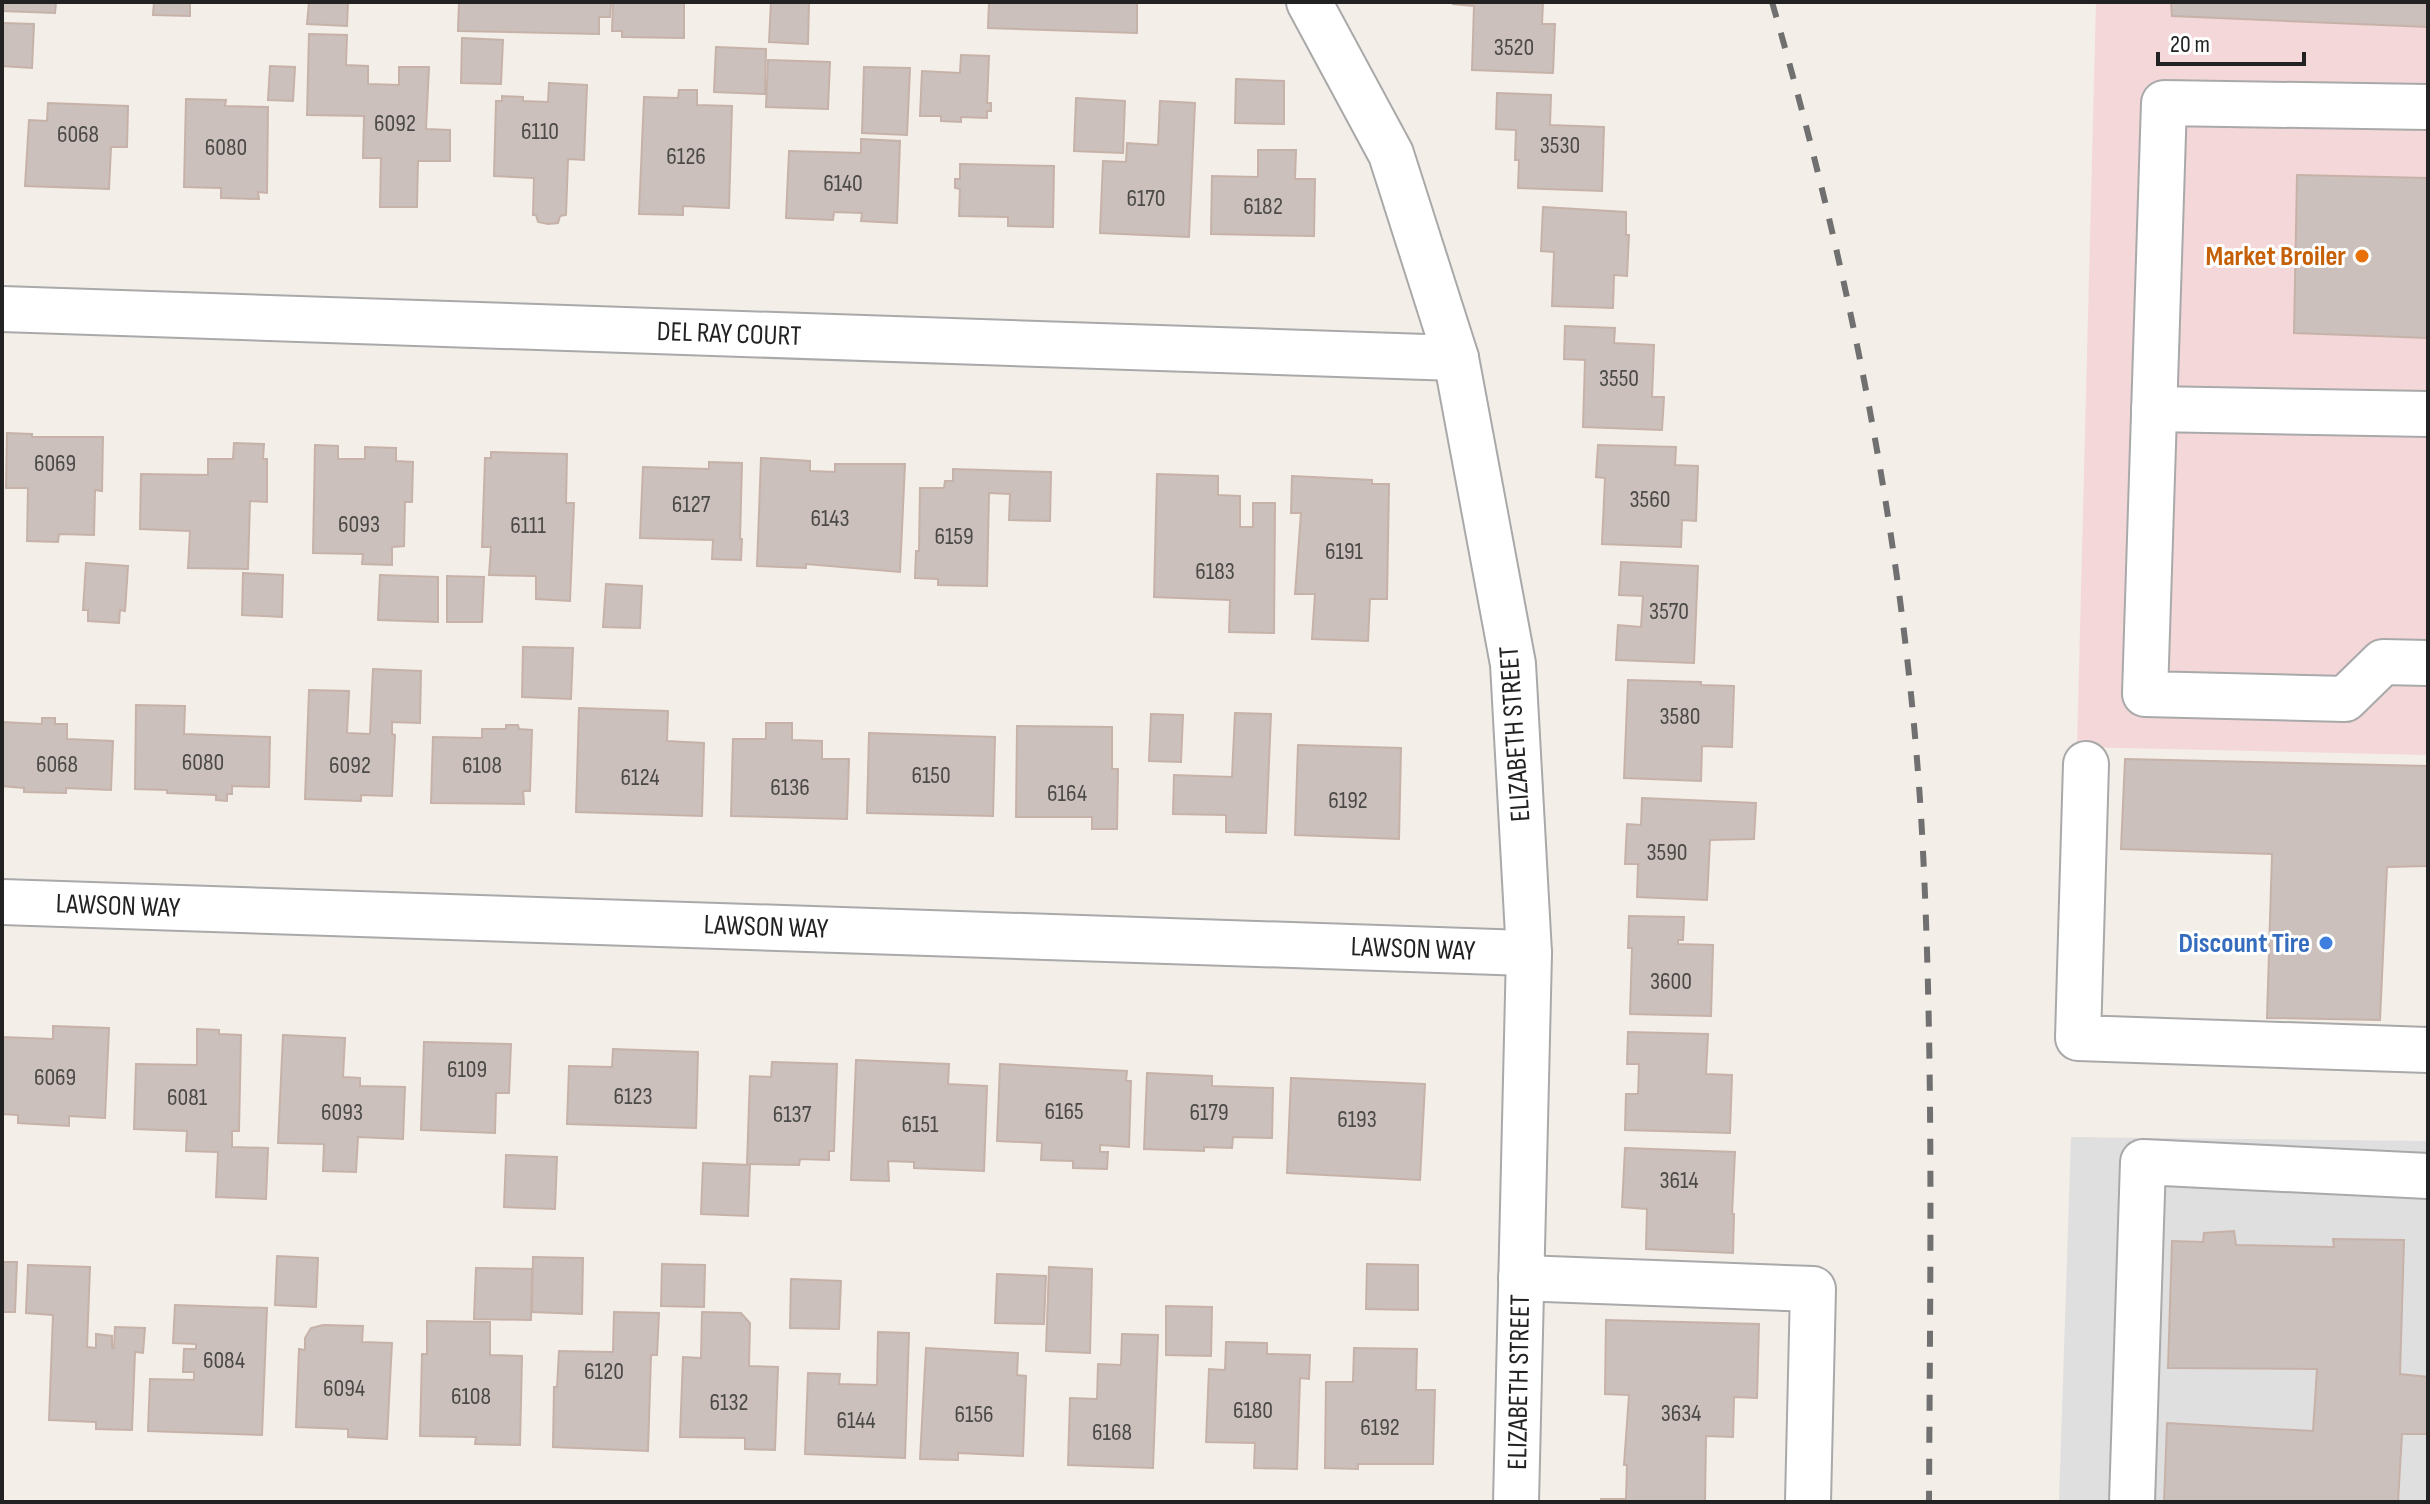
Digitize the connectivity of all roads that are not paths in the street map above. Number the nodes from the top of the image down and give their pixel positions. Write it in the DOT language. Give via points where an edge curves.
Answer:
graph roads {
  1 [pos="1309,2"];
  2 [pos="2428,107"];
  3 [pos="2,309"];
  4 [pos="1456,358"];
  5 [pos="2154,409"];
  6 [pos="2428,414"];
  7 [pos="2428,663"];
  8 [pos="2086,764"];
  9 [pos="2,902"];
  10 [pos="1529,953"];
  11 [pos="2428,1050"];
  12 [pos="2428,1176"];
  13 [pos="1521,1278"];
  14 [pos="1516,1502"];
  15 [pos="1808,1502"];
  16 [pos="2132,1502"];
  1 -- 4 [label="street, ELIZABETH STREET" via="1391,154"];
  2 -- 5 [label="street" via="2164,103"];
  3 -- 4 [label="street, DEL RAY COURT"];
  4 -- 10 [label="street, ELIZABETH STREET" via="1513,664"];
  5 -- 6 [label="street"];
  5 -- 7 [label="street" via="2145,694 2345,699 2383,662"];
  8 -- 11 [label="street" via="2078,1038"];
  9 -- 10 [label="street, LAWSON WAY"];
  10 -- 13 [label="street, ELIZABETH STREET"];
  12 -- 16 [label="street" via="2143,1162"];
  13 -- 14 [label="street, ELIZABETH STREET"];
  13 -- 15 [label="street" via="1813,1289"];
}
